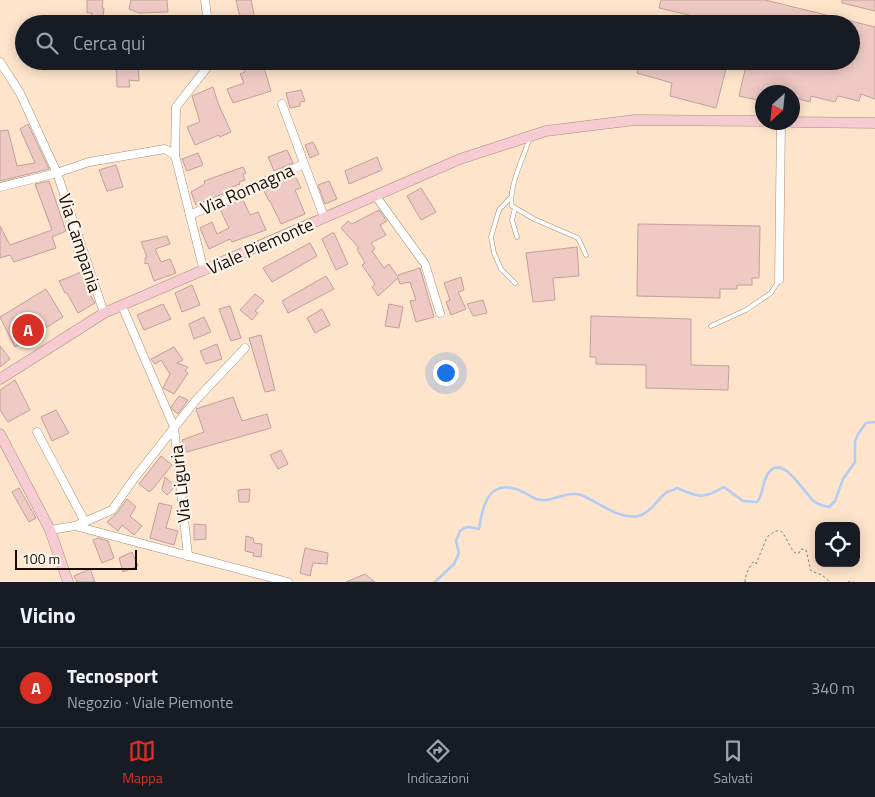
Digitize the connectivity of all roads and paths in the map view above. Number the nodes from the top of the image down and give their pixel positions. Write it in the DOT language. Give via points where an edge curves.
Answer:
graph roads {
  1 [pos="205,0"];
  2 [pos="207,15"];
  3 [pos="0,62"];
  4 [pos="205,70"];
  5 [pos="282,104"];
  6 [pos="755,121"];
  7 [pos="800,122"];
  8 [pos="875,123"];
  9 [pos="781,130"];
  10 [pos="531,135"];
  11 [pos="175,155"];
  12 [pos="304,164"];
  13 [pos="57,173"];
  14 [pos="0,187"];
  15 [pos="375,195"];
  16 [pos="510,198"];
  17 [pos="515,208"];
  18 [pos="190,215"];
  19 [pos="324,218"];
  20 [pos="517,237"];
  21 [pos="586,255"];
  22 [pos="204,271"];
  23 [pos="779,280"];
  24 [pos="515,283"];
  25 [pos="122,306"];
  26 [pos="104,313"];
  27 [pos="440,313"];
  28 [pos="711,326"];
  29 [pos="245,348"];
  30 [pos="0,379"];
  31 [pos="174,427"];
  32 [pos="37,432"];
  33 [pos="0,434"];
  34 [pos="84,522"];
  35 [pos="74,526"];
  36 [pos="50,530"];
  37 [pos="188,556"];
  38 [pos="68,582"];
  39 [pos="288,582"];
  40 [pos="745,582"];
  41 [pos="830,582"];
  42 [pos="848,582"];
  43 [pos="854,582"];
  1 -- 2 [label="street"];
  3 -- 13 [label="street, Via Campania" via="20,93"];
  4 -- 11 [label="street" via="176,108"];
  5 -- 12 [label="street"];
  6 -- 10 [label="street, Viale Piemonte" via="635,120"];
  7 -- 8 [label="street"];
  9 -- 23 [label="street"];
  10 -- 15 [label="street, Viale Piemonte" via="460,159"];
  10 -- 16 [label="lane"];
  11 -- 13 [label="street" via="165,149 138,153 89,162"];
  11 -- 18 [label="street"];
  12 -- 18 [label="street, Via Romagna"];
  12 -- 19 [label="street"];
  13 -- 14 [label="street"];
  13 -- 26 [label="street, Via Campania"];
  15 -- 19 [label="street, Viale Piemonte"];
  15 -- 27 [label="street" via="425,264"];
  16 -- 17 [label="lane"];
  16 -- 24 [label="lane" via="499,210 492,237 501,269"];
  17 -- 20 [label="lane" via="512,220"];
  17 -- 21 [label="lane" via="578,238"];
  18 -- 22 [label="street"];
  19 -- 22 [label="street, Viale Piemonte"];
  22 -- 25 [label="street, Viale Piemonte"];
  23 -- 28 [label="lane" via="771,293 746,310"];
  25 -- 26 [label="street, Viale Piemonte"];
  25 -- 31 [label="street"];
  26 -- 30 [label="street, Viale Piemonte"];
  29 -- 31 [label="street, Via Liguria"];
  31 -- 34 [label="street" via="112,510"];
  31 -- 37 [label="street, Via Liguria"];
  32 -- 34 [label="street"];
  33 -- 36 [label="street"];
  34 -- 35 [label="street"];
  35 -- 36 [label="street"];
  35 -- 37 [label="street"];
  36 -- 38 [label="street"];
  37 -- 39 [label="street"];
  40 -- 41 [label="path" via="750,566 753,562 756,564 767,537 775,530 786,536 795,553 800,549 806,550 811,572"];
  42 -- 43 [label="path"];
}
